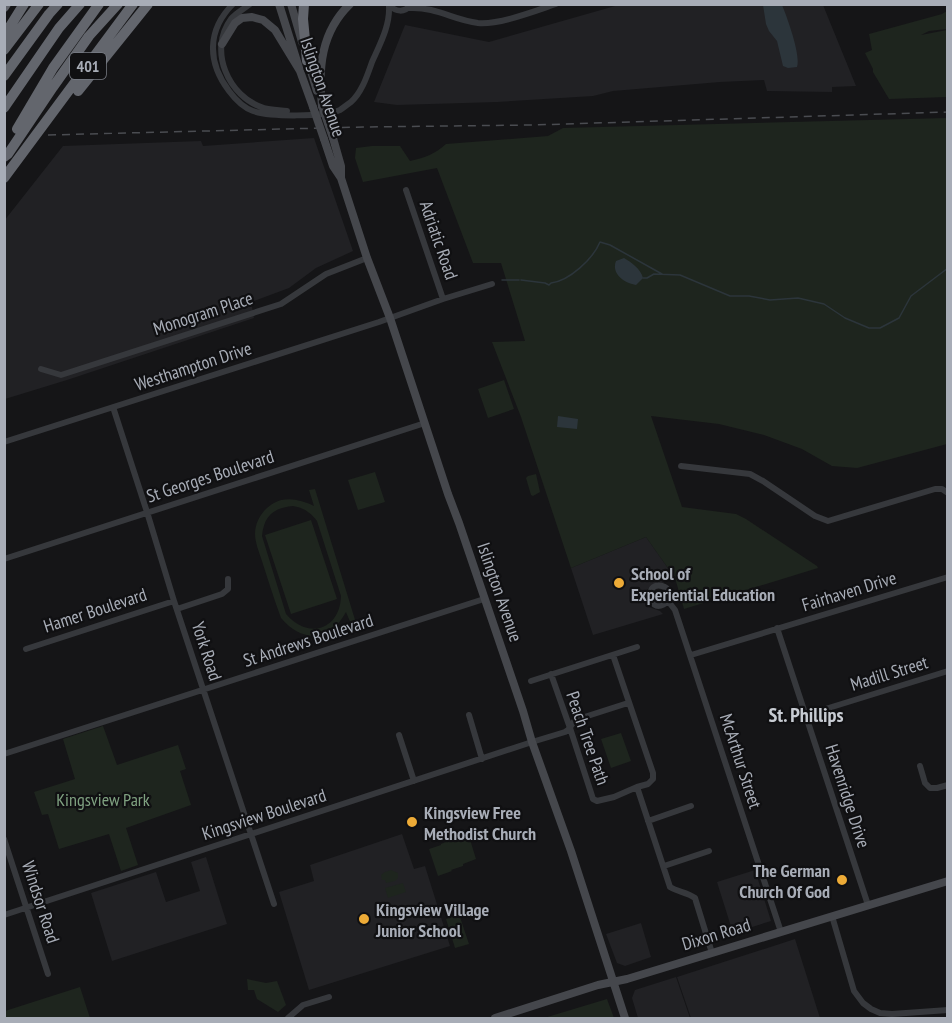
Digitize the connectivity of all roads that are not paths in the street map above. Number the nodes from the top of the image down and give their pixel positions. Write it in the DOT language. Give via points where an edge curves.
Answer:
graph roads {
  1 [pos="24,4"];
  2 [pos="39,4"];
  3 [pos="58,4"];
  4 [pos="80,4"];
  5 [pos="99,4"];
  6 [pos="117,4"];
  7 [pos="133,4"];
  8 [pos="148,4"];
  9 [pos="233,4"];
  10 [pos="250,4"];
  11 [pos="279,4"];
  12 [pos="291,4"];
  13 [pos="304,4"];
  14 [pos="350,4"];
  15 [pos="428,4"];
  16 [pos="556,4"];
  17 [pos="389,5"];
  18 [pos="411,6"];
  19 [pos="402,11"];
  20 [pos="438,11"];
  21 [pos="386,31"];
  22 [pos="4,36"];
  23 [pos="222,44"];
  24 [pos="4,50"];
  25 [pos="308,61"];
  26 [pos="300,71"];
  27 [pos="4,76"];
  28 [pos="4,108"];
  29 [pos="315,109"];
  30 [pos="42,128"];
  31 [pos="4,150"];
  32 [pos="4,157"];
  33 [pos="4,178"];
  34 [pos="406,190"];
  35 [pos="367,258"];
  36 [pos="492,284"];
  37 [pos="443,299"];
  38 [pos="390,318"];
  39 [pos="41,369"];
  40 [pos="113,407"];
  41 [pos="425,423"];
  42 [pos="4,442"];
  43 [pos="681,466"];
  44 [pos="948,493"];
  45 [pos="147,512"];
  46 [pos="4,559"];
  47 [pos="948,577"];
  48 [pos="228,579"];
  49 [pos="484,599"];
  50 [pos="174,601"];
  51 [pos="668,602"];
  52 [pos="177,609"];
  53 [pos="777,628"];
  54 [pos="636,647"];
  55 [pos="26,649"];
  56 [pos="613,655"];
  57 [pos="691,656"];
  58 [pos="948,671"];
  59 [pos="551,674"];
  60 [pos="531,681"];
  61 [pos="203,690"];
  62 [pos="628,703"];
  63 [pos="806,715"];
  64 [pos="469,716"];
  65 [pos="570,728"];
  66 [pos="399,735"];
  67 [pos="532,742"];
  68 [pos="4,754"];
  69 [pos="482,759"];
  70 [pos="920,766"];
  71 [pos="414,781"];
  72 [pos="948,785"];
  73 [pos="638,787"];
  74 [pos="691,806"];
  75 [pos="648,821"];
  76 [pos="251,834"];
  77 [pos="4,840"];
  78 [pos="709,851"];
  79 [pos="664,866"];
  80 [pos="948,881"];
  81 [pos="274,904"];
  82 [pos="868,905"];
  83 [pos="27,907"];
  84 [pos="4,915"];
  85 [pos="832,916"];
  86 [pos="781,932"];
  87 [pos="712,953"];
  88 [pos="48,974"];
  89 [pos="613,982"];
  90 [pos="329,997"];
  91 [pos="948,1010"];
  92 [pos="288,1018"];
  93 [pos="495,1018"];
  94 [pos="625,1018"];
  1 -- 22 [label="highway"];
  2 -- 24 [label="highway"];
  3 -- 27 [label="highway"];
  4 -- 28 [label="highway, 401" via="58,28"];
  5 -- 31 [label="highway" via="53,68"];
  6 -- 32 [label="highway"];
  7 -- 30 [label="highway, 401"];
  8 -- 30 [label="highway" via="54,121"];
  9 -- 29 [label="street" via="219,21 213,50 227,89 252,111 270,114"];
  10 -- 23 [label="street" via="232,18"];
  11 -- 26 [label="main road, Islington Avenue"];
  12 -- 25 [label="main road, Islington Avenue"];
  13 -- 25 [label="highway"];
  14 -- 29 [label="main road" via="326,40"];
  15 -- 20 [label="street"];
  16 -- 20 [label="street" via="481,23"];
  17 -- 19 [label="street"];
  17 -- 21 [label="street"];
  18 -- 19 [label="street"];
  18 -- 20 [label="street"];
  19 -- 21 [label="street"];
  21 -- 29 [label="street" via="359,94 339,110"];
  23 -- 26 [label="main road" via="242,18 263,20 275,30"];
  23 -- 29 [label="street" via="224,69 237,91 251,101 263,107"];
  25 -- 29 [label="main road, Islington Avenue"];
  26 -- 29 [label="main road, Islington Avenue"];
  29 -- 35 [label="main road, Islington Avenue, bridge"];
  30 -- 33 [label="highway, 401"];
  34 -- 37 [label="street, Adriatic Road"];
  35 -- 38 [label="main road, Islington Avenue"];
  35 -- 39 [label="street, Monogram Place" via="326,274 281,304 61,375"];
  36 -- 37 [label="street, Westhampton Drive"];
  37 -- 38 [label="street, Westhampton Drive"];
  38 -- 40 [label="street, Westhampton Drive"];
  38 -- 41 [label="main road, Islington Avenue"];
  40 -- 42 [label="street, Westhampton Drive"];
  40 -- 45 [label="street, York Road"];
  41 -- 45 [label="street, St Georges Boulevard"];
  41 -- 49 [label="main road, Islington Avenue"];
  43 -- 44 [label="street" via="750,474 828,521 935,489"];
  45 -- 46 [label="street, St Georges Boulevard"];
  45 -- 50 [label="street, York Road"];
  47 -- 53 [label="street, Fairhaven Drive"];
  48 -- 52 [label="street" via="228,589 222,594"];
  49 -- 61 [label="street, St Andrews Boulevard"];
  49 -- 67 [label="main road, Islington Avenue"];
  50 -- 52 [label="street, York Road"];
  50 -- 55 [label="street, Hamer Boulevard"];
  51 -- 57 [label="street, McArthur Street" via="675,610"];
  52 -- 61 [label="street, York Road"];
  53 -- 57 [label="street, Fairhaven Drive"];
  53 -- 63 [label="street, Havenridge Drive"];
  54 -- 56 [label="street"];
  56 -- 59 [label="street"];
  56 -- 62 [label="street"];
  57 -- 86 [label="street, McArthur Street"];
  58 -- 63 [label="street, Madill Street"];
  59 -- 60 [label="street"];
  59 -- 65 [label="street, Peach Tree Path"];
  61 -- 68 [label="street, St Andrews Boulevard"];
  61 -- 76 [label="street, York Road"];
  62 -- 65 [label="street, Kingsview Boulevard" via="575,720"];
  62 -- 73 [label="street" via="653,774 648,784"];
  63 -- 82 [label="street, Havenridge Drive"];
  64 -- 69 [label="street"];
  65 -- 67 [label="street, Kingsview Boulevard"];
  65 -- 73 [label="street, Peach Tree Path" via="595,801"];
  66 -- 71 [label="street"];
  67 -- 69 [label="street, Kingsview Boulevard"];
  67 -- 89 [label="main road, Islington Avenue"];
  69 -- 71 [label="street, Kingsview Boulevard"];
  70 -- 72 [label="street" via="930,788"];
  71 -- 76 [label="street, Kingsview Boulevard"];
  73 -- 75 [label="street"];
  74 -- 75 [label="street"];
  75 -- 79 [label="street"];
  76 -- 81 [label="street, York Road"];
  76 -- 83 [label="street, Kingsview Boulevard"];
  77 -- 83 [label="street, Windsor Road"];
  78 -- 79 [label="street"];
  79 -- 87 [label="street" via="670,887 695,898"];
  80 -- 82 [label="main road, Dixon Road"];
  82 -- 85 [label="main road, Dixon Road"];
  83 -- 84 [label="street, Kingsview Boulevard"];
  83 -- 88 [label="street, Windsor Road"];
  85 -- 86 [label="main road, Dixon Road"];
  85 -- 91 [label="street" via="854,991 863,1003 880,1013 891,1014"];
  86 -- 87 [label="main road, Dixon Road"];
  87 -- 89 [label="main road, Dixon Road"];
  89 -- 93 [label="main road, Dixon Road"];
  89 -- 94 [label="main road, Islington Avenue"];
  90 -- 92 [label="street" via="303,1005"];
}
